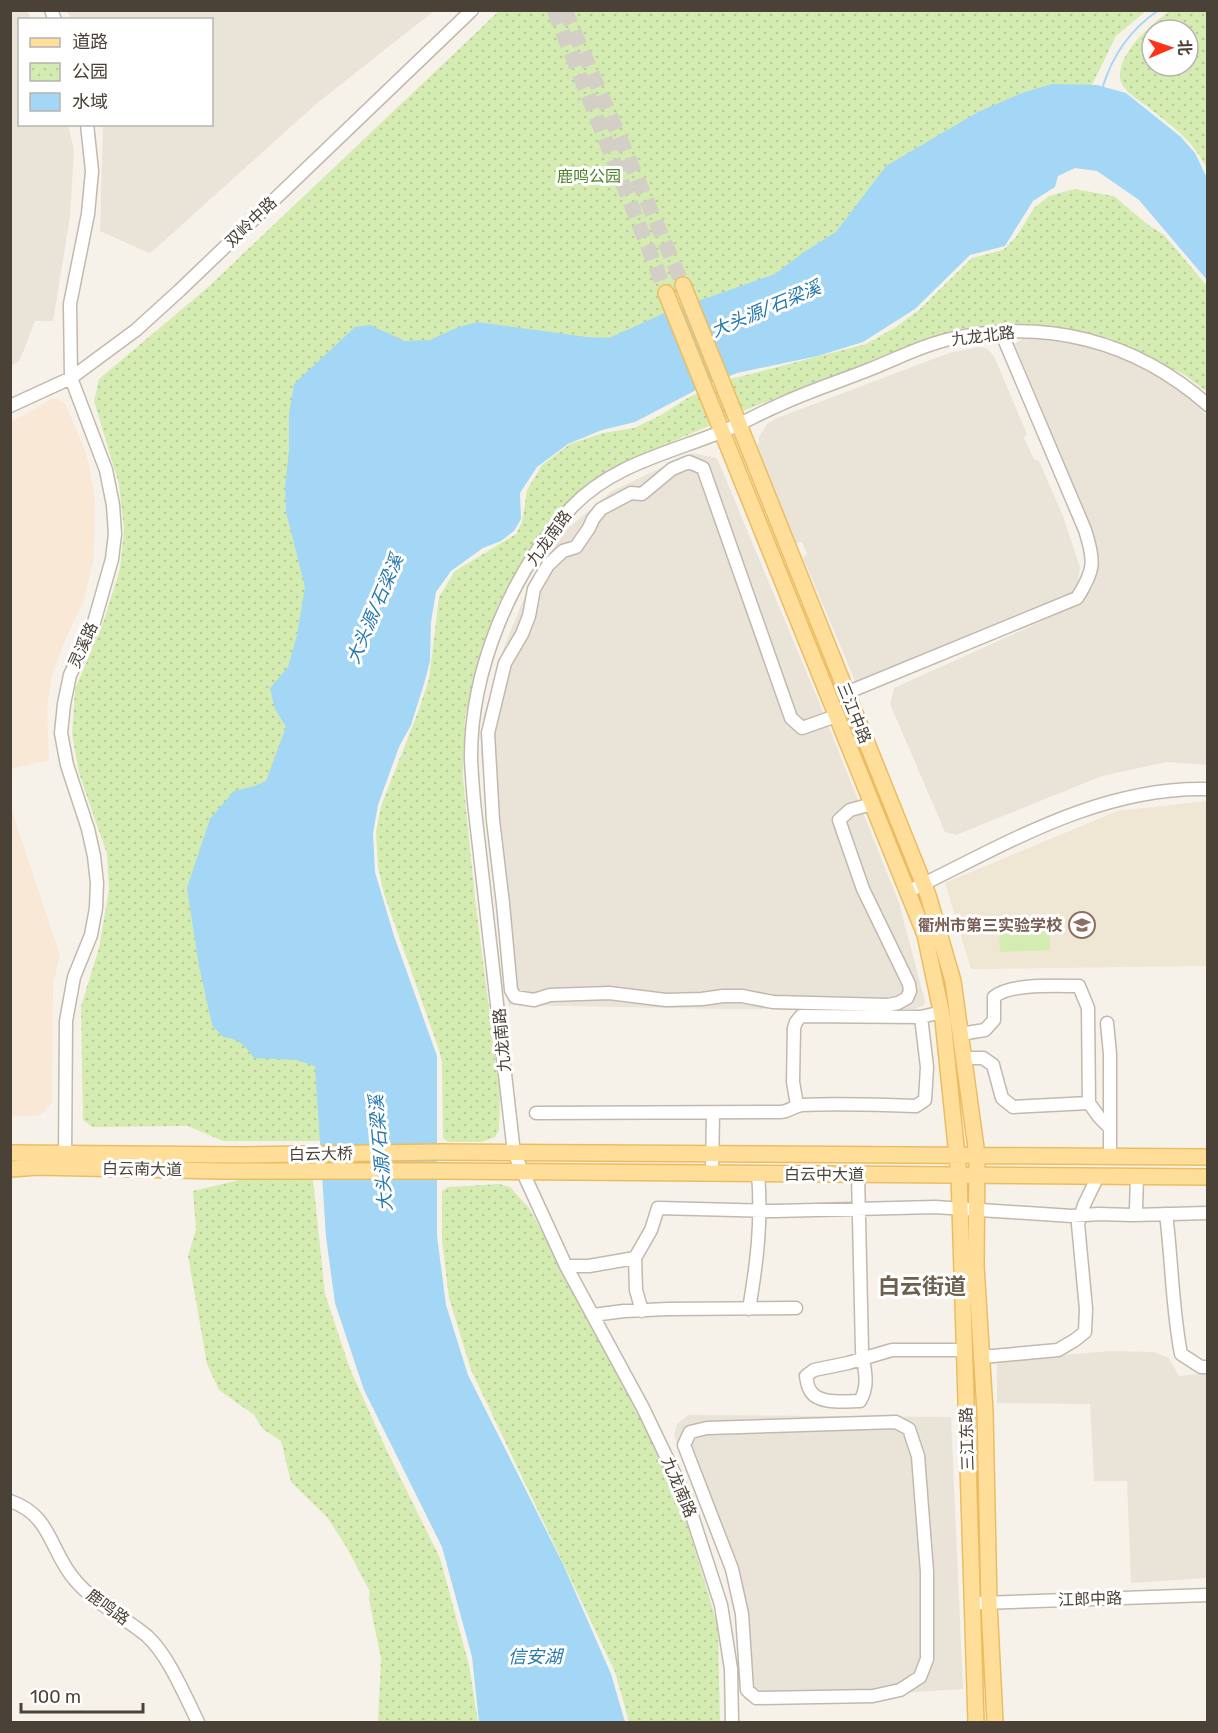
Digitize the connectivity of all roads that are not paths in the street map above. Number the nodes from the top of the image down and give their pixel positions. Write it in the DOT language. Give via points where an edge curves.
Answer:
graph roads {
  1 [pos="472,10"];
  2 [pos="87,126"];
  3 [pos="682,285"];
  4 [pos="666,293"];
  5 [pos="1001,332"];
  6 [pos="71,378"];
  7 [pos="1208,405"];
  8 [pos="10,406"];
  9 [pos="738,424"];
  10 [pos="722,432"];
  11 [pos="846,693"];
  12 [pos="836,716"];
  13 [pos="1208,789"];
  14 [pos="872,804"];
  15 [pos="923,884"];
  16 [pos="907,892"];
  17 [pos="503,904"];
  18 [pos="487,906"];
  19 [pos="942,1012"];
  20 [pos="921,1017"];
  21 [pos="1107,1023"];
  22 [pos="960,1034"];
  23 [pos="963,1058"];
  24 [pos="1089,1103"];
  25 [pos="797,1106"];
  26 [pos="536,1113"];
  27 [pos="713,1113"];
  28 [pos="1110,1128"];
  29 [pos="441,1152"];
  30 [pos="10,1153"];
  31 [pos="514,1153"];
  32 [pos="712,1154"];
  33 [pos="956,1155"];
  34 [pos="977,1155"];
  35 [pos="1110,1156"];
  36 [pos="1208,1157"];
  37 [pos="65,1160"];
  38 [pos="273,1162"];
  39 [pos="10,1169"];
  40 [pos="441,1171"];
  41 [pos="522,1171"];
  42 [pos="712,1173"];
  43 [pos="758,1173"];
  44 [pos="858,1174"];
  45 [pos="959,1175"];
  46 [pos="978,1175"];
  47 [pos="1098,1176"];
  48 [pos="1137,1176"];
  49 [pos="1208,1177"];
  50 [pos="960,1208"];
  51 [pos="977,1209"];
  52 [pos="858,1210"];
  53 [pos="761,1211"];
  54 [pos="1208,1213"];
  55 [pos="1166,1214"];
  56 [pos="1134,1215"];
  57 [pos="1080,1216"];
  58 [pos="635,1258"];
  59 [pos="566,1266"];
  60 [pos="796,1308"];
  61 [pos="749,1309"];
  62 [pos="642,1311"];
  63 [pos="593,1315"];
  64 [pos="964,1350"];
  65 [pos="982,1357"];
  66 [pos="863,1358"];
  67 [pos="1208,1367"];
  68 [pos="10,1501"];
  69 [pos="709,1567"];
  70 [pos="732,1569"];
  71 [pos="1208,1595"];
  72 [pos="972,1602"];
  73 [pos="989,1603"];
  74 [pos="198,1722"];
  75 [pos="732,1722"];
  76 [pos="976,1722"];
  77 [pos="995,1722"];
  1 -- 6 [label="street, 双岭中路" via="180,290 136,330"];
  2 -- 6 [label="street, 灵溪路" via="92,171 88,214 70,304"];
  3 -- 9 [label="main road, 三江中路"];
  4 -- 10 [label="main road, 三江中路"];
  5 -- 7 [label="street, 九龙北路" via="1028,330 1083,337 1121,349 1187,386"];
  5 -- 9 [label="street, 九龙北路" via="947,340"];
  5 -- 11 [label="street" via="1085,531 1092,553 1087,582 1077,598"];
  6 -- 8 [label="street, 双岭中路"];
  6 -- 37 [label="street, 灵溪路" via="106,470 115,534 104,592 70,675 61,733 88,829 97,883 91,935 74,977 66,1021"];
  9 -- 10 [label="street, 九龙北路"];
  9 -- 11 [label="main road, 三江中路"];
  10 -- 12 [label="main road, 三江中路"];
  10 -- 18 [label="street, 九龙南路" via="609,477 573,506 539,546 512,596 488,651 471,758"];
  11 -- 15 [label="main road, 三江中路"];
  12 -- 14 [label="main road, 三江中路"];
  12 -- 17 [label="street" via="802,728 791,718 703,468 689,462 672,469 642,494 631,493 613,501 601,509 576,547 563,551 548,565 534,589 529,616 506,663 488,733"];
  13 -- 15 [label="street" via="1107,801 1023,834"];
  14 -- 16 [label="main road, 三江中路"];
  14 -- 17 [label="street" via="850,810 839,819 863,889 909,984 907,998 898,1003 773,1002 742,996 666,1000 609,993 550,995 534,1000 515,998"];
  15 -- 16 [label="street"];
  15 -- 22 [label="main road, 三江中路" via="953,981"];
  16 -- 19 [label="main road, 三江中路" via="925,935"];
  17 -- 18 [label="street"];
  18 -- 31 [label="street, 九龙南路"];
  19 -- 20 [label="street"];
  19 -- 33 [label="main road, 三江中路"];
  20 -- 25 [label="street" via="801,1016 794,1028 793,1082"];
  20 -- 25 [label="street" via="927,1067 925,1100 921,1105"];
  21 -- 28 [label="street"];
  22 -- 23 [label="main road, 三江中路"];
  22 -- 24 [label="street" via="985,1030 994,1020 994,997 999,992 1079,986 1088,1008"];
  23 -- 24 [label="street" via="983,1058 993,1065 1002,1098 1013,1107"];
  23 -- 34 [label="main road, 三江中路"];
  24 -- 28 [label="street"];
  25 -- 27 [label="street" via="787,1112"];
  26 -- 27 [label="street"];
  27 -- 32 [label="street"];
  28 -- 35 [label="street"];
  29 -- 31 [label="main road, 白云中大道"];
  29 -- 38 [label="main road, 白云大桥"];
  30 -- 37 [label="main road, 白云南大道"];
  31 -- 32 [label="main road, 白云中大道"];
  31 -- 41 [label="street, 九龙南路"];
  32 -- 33 [label="main road, 白云中大道"];
  32 -- 42 [label="street"];
  33 -- 34 [label="main road, 白云中大道"];
  33 -- 45 [label="main road, 三江东路"];
  34 -- 35 [label="main road, 白云中大道"];
  34 -- 46 [label="main road, 三江东路"];
  35 -- 36 [label="main road, 白云中大道"];
  37 -- 38 [label="main road, 白云南大道"];
  37 -- 39 [label="main road, 白云南大道"];
  38 -- 40 [label="main road, 白云大桥"];
  40 -- 41 [label="main road, 白云中大道"];
  41 -- 42 [label="main road, 白云中大道"];
  41 -- 59 [label="street, 九龙南路"];
  42 -- 43 [label="main road, 白云中大道"];
  43 -- 44 [label="main road, 白云中大道"];
  43 -- 53 [label="street"];
  44 -- 45 [label="main road, 白云中大道"];
  44 -- 52 [label="street"];
  45 -- 46 [label="main road, 白云中大道"];
  45 -- 50 [label="main road, 三江东路"];
  46 -- 47 [label="main road, 白云中大道"];
  46 -- 51 [label="main road, 三江东路"];
  47 -- 48 [label="main road, 白云中大道"];
  47 -- 57 [label="street"];
  48 -- 49 [label="main road, 白云中大道"];
  48 -- 56 [label="street"];
  50 -- 51 [label="street"];
  50 -- 52 [label="street"];
  50 -- 64 [label="main road, 三江东路"];
  51 -- 57 [label="street"];
  51 -- 65 [label="main road, 三江东路"];
  52 -- 53 [label="street"];
  52 -- 66 [label="street"];
  53 -- 58 [label="street" via="658,1208"];
  53 -- 61 [label="street"];
  54 -- 55 [label="street"];
  55 -- 56 [label="street"];
  55 -- 67 [label="street" via="1174,1322 1181,1354 1201,1367"];
  56 -- 57 [label="street"];
  57 -- 65 [label="street" via="1085,1332 1058,1350"];
  58 -- 59 [label="street"];
  58 -- 62 [label="street" via="636,1290"];
  59 -- 63 [label="street, 九龙南路"];
  60 -- 61 [label="street"];
  61 -- 62 [label="street"];
  62 -- 63 [label="street"];
  63 -- 69 [label="street, 九龙南路" via="685,1496"];
  64 -- 66 [label="street" via="892,1350"];
  64 -- 72 [label="main road, 三江东路"];
  65 -- 73 [label="main road, 三江东路"];
  66 -- 66 [label="street" via="814,1370 806,1376 809,1390 826,1400 860,1401 867,1389"];
  68 -- 74 [label="street, 鹿鸣路" via="32,1512 45,1526 69,1573 81,1587 149,1638 162,1654"];
  69 -- 70 [label="street"];
  69 -- 75 [label="street, 九龙南路" via="721,1605 731,1669"];
  70 -- 70 [label="street" via="742,1614 747,1690 756,1698 873,1696 900,1690 920,1677 927,1659 927,1572 918,1456 909,1430 896,1422 707,1428 690,1432 684,1445"];
  71 -- 73 [label="street, 江郎中路"];
  72 -- 73 [label="street, 江郎中路"];
  72 -- 76 [label="main road, 三江东路"];
  73 -- 77 [label="main road, 三江东路"];
}
